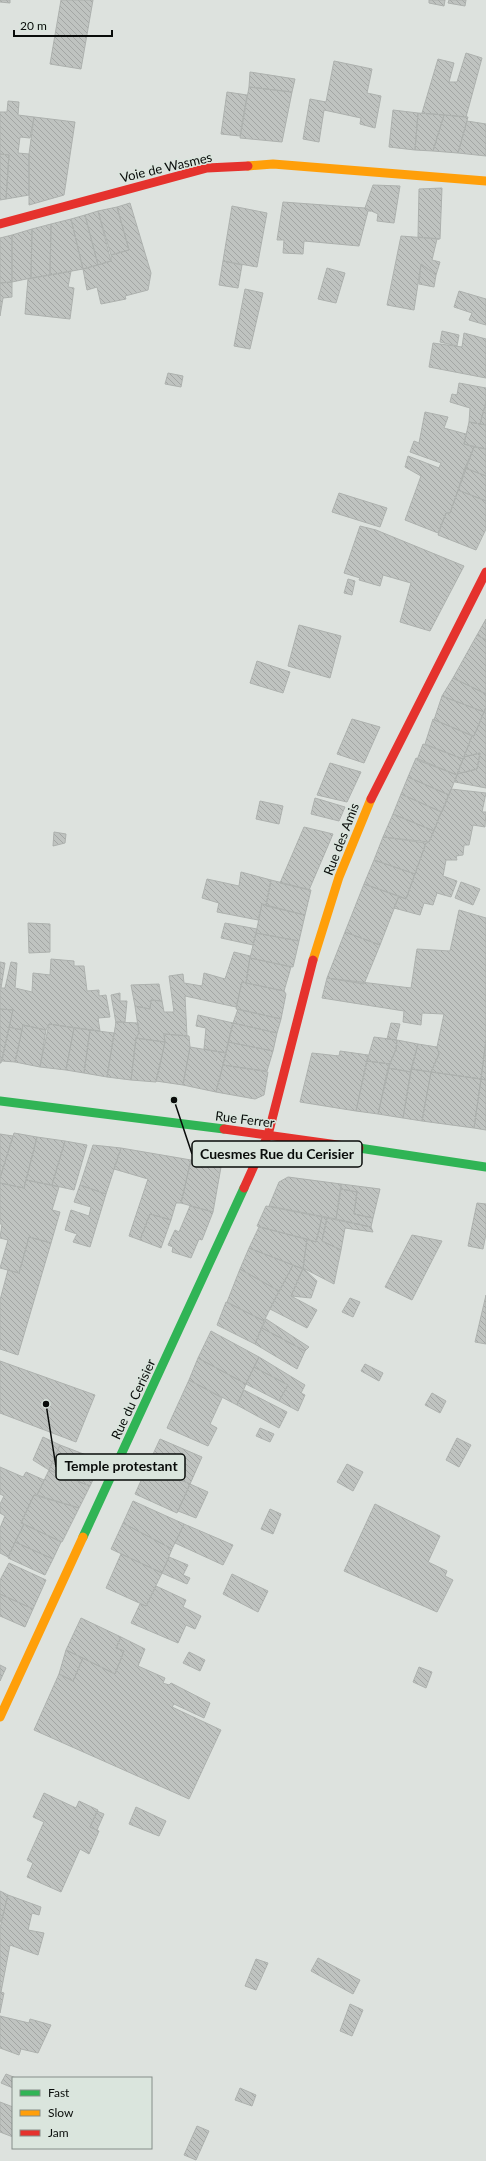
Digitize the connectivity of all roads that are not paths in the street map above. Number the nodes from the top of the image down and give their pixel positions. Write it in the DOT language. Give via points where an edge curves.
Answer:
graph roads {
  1 [pos="486,182"];
  2 [pos="0,224"];
  3 [pos="486,572"];
  4 [pos="0,1101"];
  5 [pos="268,1135"];
  6 [pos="486,1167"];
  7 [pos="0,1717"];
  1 -- 2 [label="street, Voie de Wasmes" via="273,164 207,168"];
  3 -- 5 [label="street, Rue des Amis" via="367,806 339,877 312,963"];
  4 -- 5 [label="street, Rue Ferrer"];
  5 -- 6 [label="street, Rue Ferrer"];
  5 -- 7 [label="street, Rue du Cerisier"];
}
